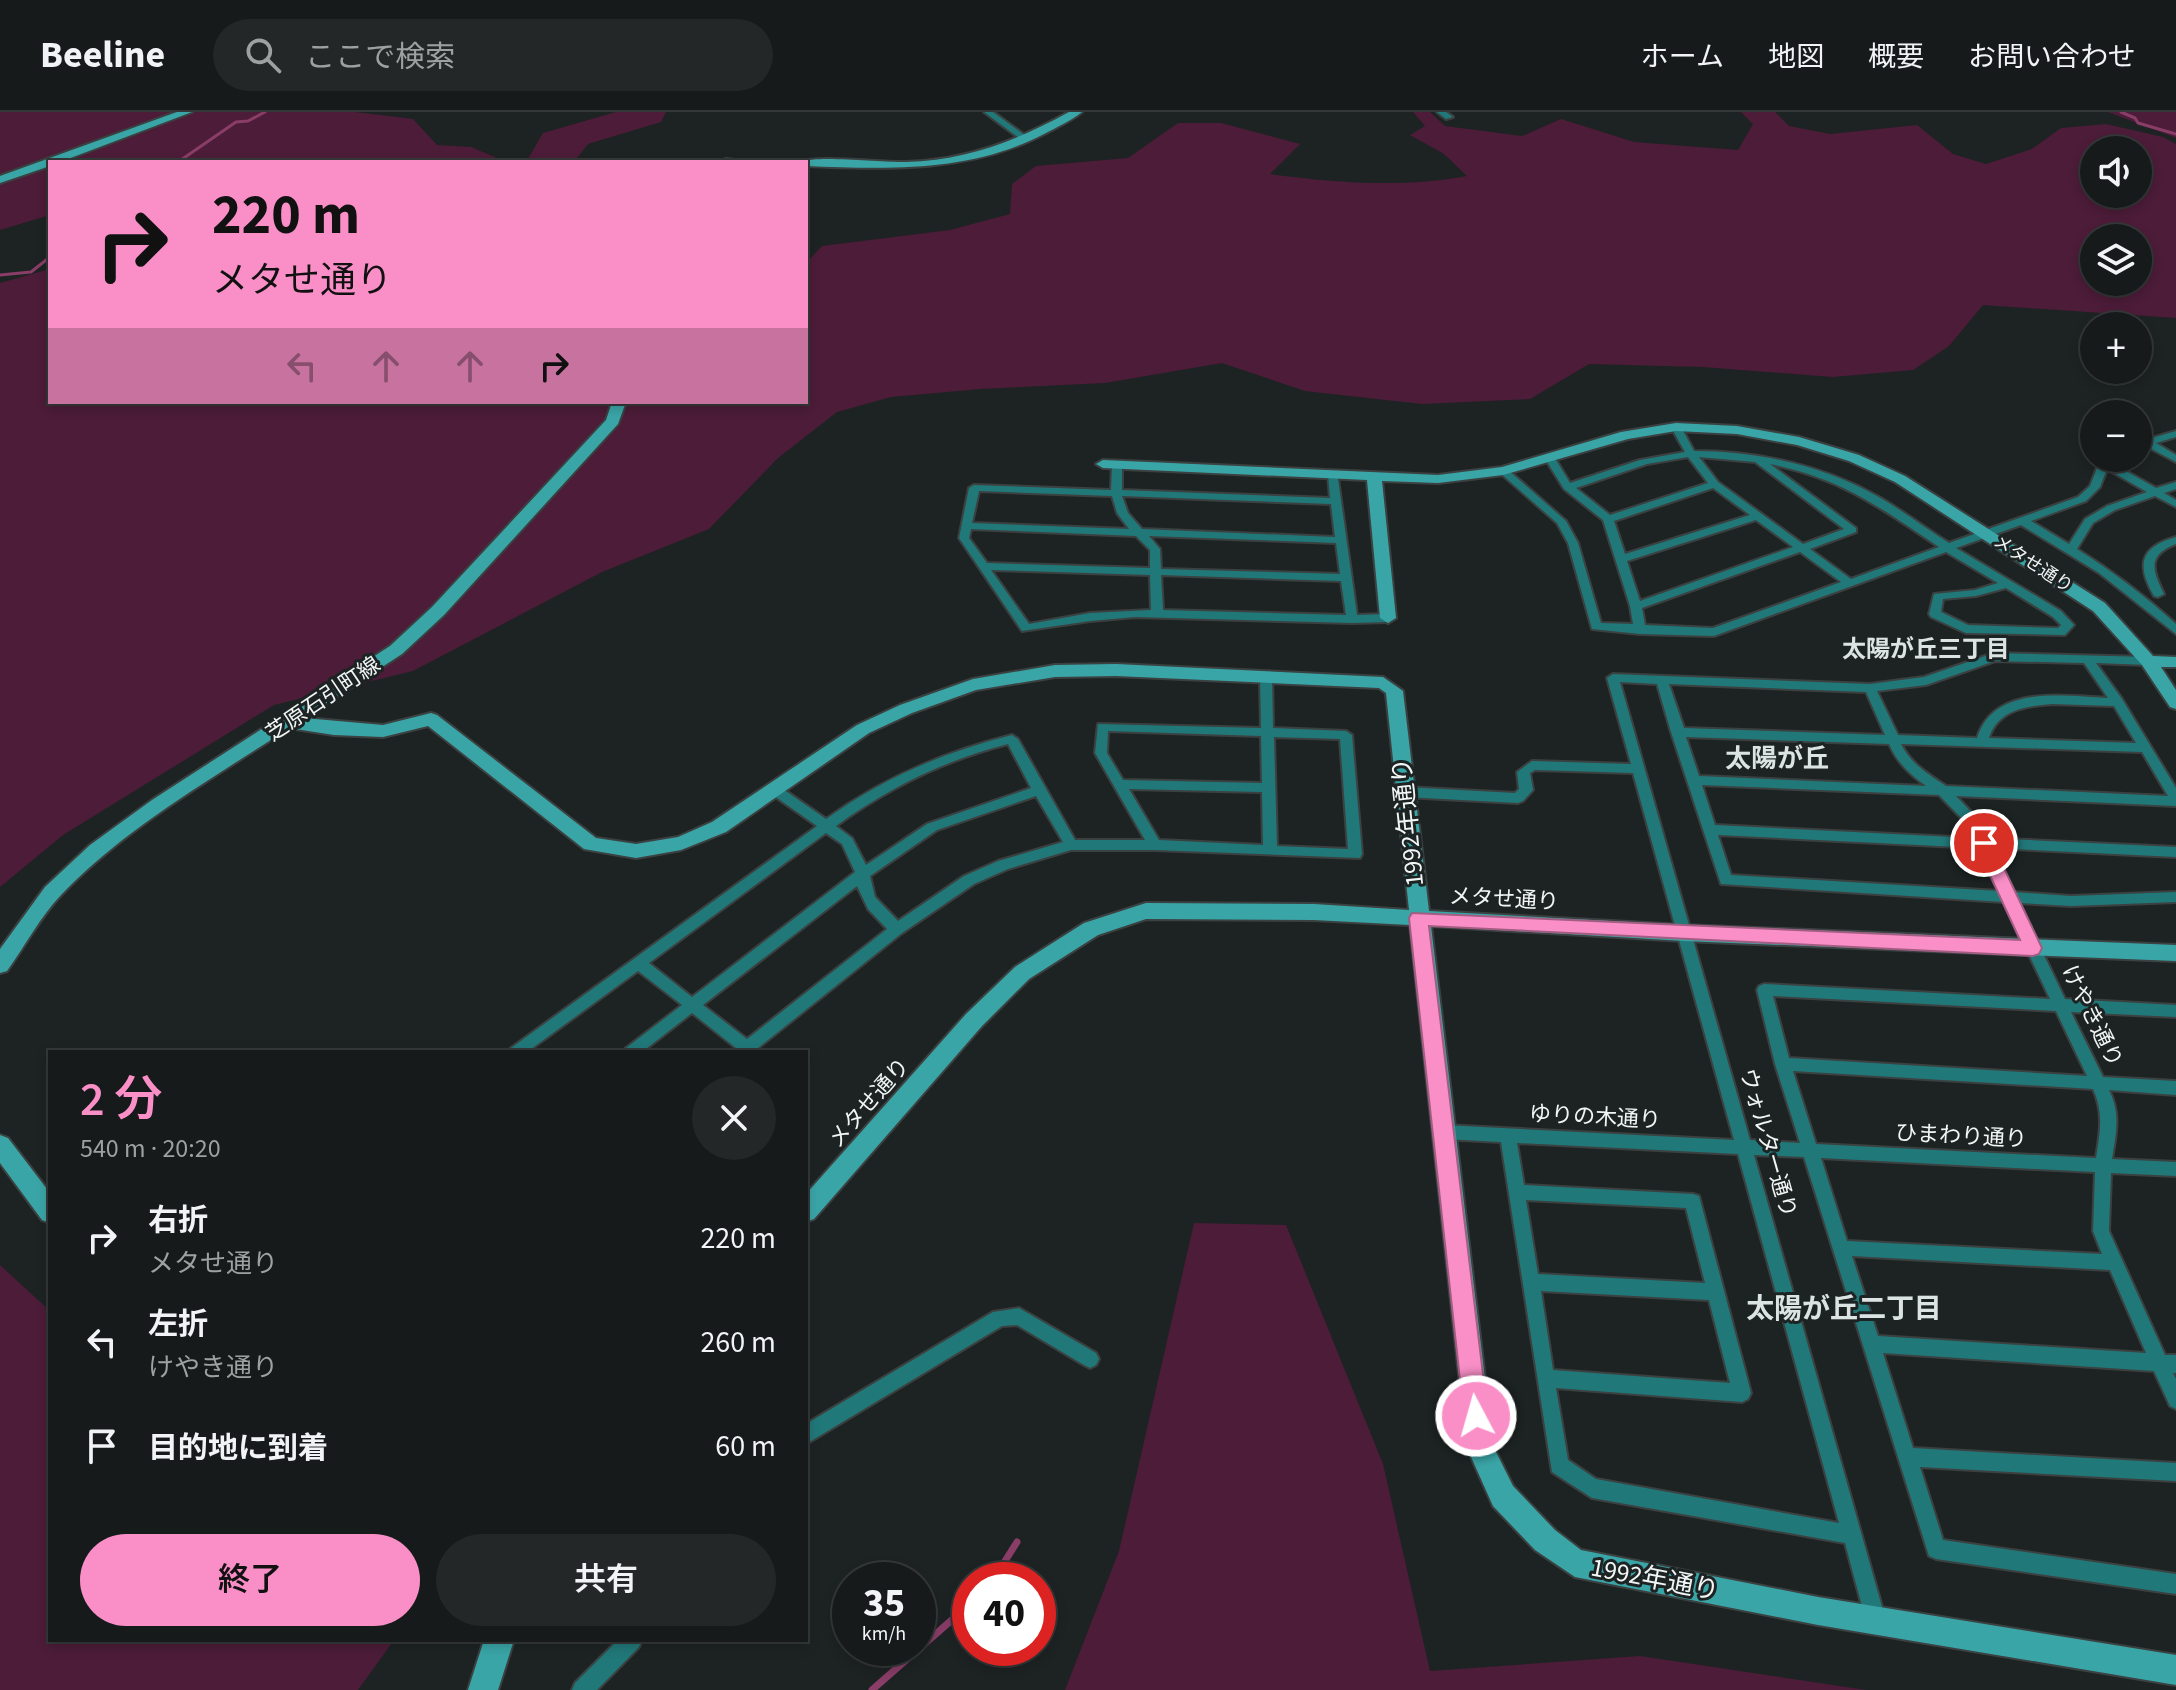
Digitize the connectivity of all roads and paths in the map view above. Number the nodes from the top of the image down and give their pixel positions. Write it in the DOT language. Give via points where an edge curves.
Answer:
graph roads {
  1 [pos="187,112"];
  2 [pos="988,112"];
  3 [pos="1077,112"];
  4 [pos="1441,112"];
  5 [pos="1449,117"];
  6 [pos="1026,139"];
  7 [pos="55,160"];
  8 [pos="48,163"];
  9 [pos="808,163"];
  10 [pos="0,180"];
  11 [pos="618,404"];
  12 [pos="1676,427"];
  13 [pos="2176,434"];
  14 [pos="2152,441"];
  15 [pos="2152,448"];
  16 [pos="1691,454"];
  17 [pos="1549,457"];
  18 [pos="2176,459"];
  19 [pos="1759,461"];
  20 [pos="1110,465"];
  21 [pos="1503,471"];
  22 [pos="2100,472"];
  23 [pos="2124,472"];
  24 [pos="1333,474"];
  25 [pos="1374,476"];
  26 [pos="1714,484"];
  27 [pos="2176,485"];
  28 [pos="1568,487"];
  29 [pos="2158,492"];
  30 [pos="1115,495"];
  31 [pos="1336,501"];
  32 [pos="2176,504"];
  33 [pos="1757,516"];
  34 [pos="1608,519"];
  35 [pos="2023,521"];
  36 [pos="966,526"];
  37 [pos="1139,532"];
  38 [pos="1989,535"];
  39 [pos="1341,540"];
  40 [pos="2176,540"];
  41 [pos="1802,547"];
  42 [pos="1948,548"];
  43 [pos="2072,548"];
  44 [pos="1621,559"];
  45 [pos="983,566"];
  46 [pos="1156,571"];
  47 [pos="1346,578"];
  48 [pos="1850,583"];
  49 [pos="2007,584"];
  50 [pos="2136,594"];
  51 [pos="1636,606"];
  52 [pos="1157,613"];
  53 [pos="1388,618"];
  54 [pos="1352,619"];
  55 [pos="1640,630"];
  56 [pos="2176,630"];
  57 [pos="2002,631"];
  58 [pos="2019,656"];
  59 [pos="2087,659"];
  60 [pos="2148,661"];
  61 [pos="2176,662"];
  62 [pos="1266,677"];
  63 [pos="1662,680"];
  64 [pos="1870,688"];
  65 [pos="2118,702"];
  66 [pos="2176,703"];
  67 [pos="289,722"];
  68 [pos="1267,732"];
  69 [pos="1677,732"];
  70 [pos="1892,737"];
  71 [pos="1982,741"];
  72 [pos="2144,748"];
  73 [pos="1638,769"];
  74 [pos="1693,780"];
  75 [pos="1120,784"];
  76 [pos="1268,788"];
  77 [pos="775,790"];
  78 [pos="1039,790"];
  79 [pos="1943,791"];
  80 [pos="1405,792"];
  81 [pos="2176,800"];
  82 [pos="827,827"];
  83 [pos="1710,830"];
  84 [pos="1984,843"];
  85 [pos="1071,845"];
  86 [pos="1155,845"];
  87 [pos="1270,850"];
  88 [pos="2176,852"];
  89 [pos="863,874"];
  90 [pos="2176,897"];
  91 [pos="2008,898"];
  92 [pos="1418,918"];
  93 [pos="897,929"];
  94 [pos="1684,933"];
  95 [pos="2033,948"];
  96 [pos="2176,953"];
  97 [pos="639,963"];
  98 [pos="0,965"];
  99 [pos="692,1005"];
  100 [pos="2061,1006"];
  101 [pos="2176,1011"];
  102 [pos="519,1050"];
  103 [pos="634,1050"];
  104 [pos="745,1050"];
  105 [pos="1783,1064"];
  106 [pos="2099,1084"];
  107 [pos="2176,1088"];
  108 [pos="1444,1132"];
  109 [pos="1508,1135"];
  110 [pos="0,1145"];
  111 [pos="1744,1147"];
  112 [pos="1811,1151"];
  113 [pos="2103,1166"];
  114 [pos="2176,1169"];
  115 [pos="1516,1192"];
  116 [pos="48,1209"];
  117 [pos="808,1209"];
  118 [pos="1841,1248"];
  119 [pos="2114,1262"];
  120 [pos="1530,1282"];
  121 [pos="1716,1292"];
  122 [pos="1871,1344"];
  123 [pos="1090,1359"];
  124 [pos="2168,1363"];
  125 [pos="1546,1378"];
  126 [pos="2176,1400"];
  127 [pos="808,1434"];
  128 [pos="1906,1457"];
  129 [pos="2176,1472"];
  130 [pos="1852,1535"];
  131 [pos="2176,1584"];
  132 [pos="1876,1621"];
  133 [pos="498,1642"];
  134 [pos="630,1642"];
  135 [pos="2176,1670"];
  136 [pos="483,1690"];
  137 [pos="582,1690"];
  1 -- 7 [label="street"];
  2 -- 6 [label="street"];
  3 -- 6 [label="street"];
  4 -- 5 [label="street"];
  6 -- 9 [label="street" via="938,163"];
  8 -- 10 [label="street"];
  11 -- 67 [label="street, 芝原石引町線" via="613,421 438,611 396,650"];
  12 -- 16 [label="street"];
  12 -- 17 [label="street, メタせ通り"];
  12 -- 38 [label="street, メタせ通り" via="1737,430 1854,458 1900,479"];
  13 -- 14 [label="street"];
  15 -- 18 [label="street"];
  16 -- 19 [label="street"];
  16 -- 26 [label="street"];
  16 -- 28 [label="street" via="1653,459"];
  17 -- 21 [label="street, メタせ通り"];
  17 -- 28 [label="street"];
  19 -- 41 [label="street" via="1852,530"];
  19 -- 42 [label="street" via="1826,476 1872,496"];
  20 -- 24 [label="street, メタせ通り"];
  20 -- 30 [label="street"];
  21 -- 25 [label="street, メタせ通り" via="1438,479"];
  21 -- 55 [label="street" via="1561,521 1573,543 1596,626"];
  22 -- 35 [label="street" via="2095,487 2082,499"];
  23 -- 29 [label="street"];
  24 -- 25 [label="street, メタせ通り"];
  24 -- 31 [label="street"];
  25 -- 53 [label="street"];
  26 -- 33 [label="street"];
  26 -- 34 [label="street"];
  27 -- 29 [label="street"];
  28 -- 34 [label="street"];
  29 -- 32 [label="street"];
  29 -- 43 [label="street" via="2089,521"];
  30 -- 31 [label="street"];
  30 -- 36 [label="street" via="974,488"];
  30 -- 37 [label="street" via="1117,509"];
  31 -- 39 [label="street"];
  33 -- 41 [label="street"];
  33 -- 44 [label="street"];
  34 -- 44 [label="street"];
  35 -- 38 [label="street"];
  35 -- 43 [label="street"];
  36 -- 37 [label="street"];
  36 -- 45 [label="street" via="964,538"];
  37 -- 39 [label="street"];
  37 -- 46 [label="street" via="1155,549"];
  38 -- 42 [label="street"];
  38 -- 60 [label="street, メタせ通り" via="2099,607"];
  39 -- 47 [label="street"];
  40 -- 50 [label="street" via="2156,548 2148,560 2148,576 2163,594"];
  41 -- 48 [label="street"];
  41 -- 51 [label="street"];
  42 -- 48 [label="street"];
  42 -- 49 [label="street"];
  43 -- 50 [label="street"];
  44 -- 51 [label="street"];
  45 -- 46 [label="street"];
  45 -- 52 [label="street" via="1026,628"];
  46 -- 47 [label="street"];
  46 -- 52 [label="street"];
  47 -- 54 [label="street"];
  48 -- 55 [label="street" via="1714,632"];
  49 -- 57 [label="street" via="2068,625 2061,632"];
  49 -- 57 [label="street" via="1938,596 1935,614 1966,629"];
  50 -- 56 [label="street"];
  51 -- 55 [label="street"];
  52 -- 54 [label="street"];
  53 -- 54 [label="street"];
  57 -- 58 [label="street"];
  58 -- 59 [label="street"];
  58 -- 64 [label="street" via="1994,657 1926,681"];
  59 -- 60 [label="street"];
  59 -- 65 [label="street"];
  60 -- 61 [label="street"];
  60 -- 66 [label="street, メタせ通り"];
  62 -- 68 [label="street"];
  62 -- 77 [label="street" via="1055,671 973,685 863,729"];
  62 -- 80 [label="street, 1992年通り" via="1383,683 1394,691"];
  63 -- 64 [label="street"];
  63 -- 69 [label="street"];
  63 -- 73 [label="street, ウォルター通り" via="1613,678"];
  64 -- 70 [label="street, けやき通り"];
  65 -- 71 [label="street" via="2014,706 1993,717"];
  65 -- 72 [label="street"];
  67 -- 77 [label="street" via="383,731 431,719 591,844 636,851 681,843 719,827"];
  67 -- 98 [label="street, 芝原石引町線" via="97,850 52,892"];
  68 -- 75 [label="street" via="1102,727 1101,753"];
  68 -- 76 [label="street"];
  68 -- 87 [label="street" via="1346,735 1355,854"];
  69 -- 70 [label="street"];
  69 -- 74 [label="street"];
  70 -- 71 [label="street"];
  70 -- 79 [label="street, けやき通り" via="1901,757"];
  71 -- 72 [label="street"];
  72 -- 81 [label="street"];
  73 -- 80 [label="street" via="1532,765 1523,772 1526,790 1518,798"];
  73 -- 94 [label="street, ウォルター通り"];
  74 -- 79 [label="street"];
  74 -- 83 [label="street"];
  75 -- 76 [label="street"];
  75 -- 86 [label="street"];
  76 -- 87 [label="street"];
  77 -- 82 [label="street"];
  78 -- 82 [label="street" via="1012,739 914,770"];
  78 -- 85 [label="street"];
  78 -- 89 [label="street" via="932,827"];
  79 -- 81 [label="street"];
  79 -- 84 [label="street, けやき通り" via="1973,822"];
  80 -- 92 [label="street, 1992年通り"];
  82 -- 89 [label="street" via="847,841"];
  82 -- 97 [label="street"];
  83 -- 84 [label="street"];
  83 -- 91 [label="street" via="1726,880"];
  84 -- 88 [label="street"];
  84 -- 91 [label="street, けやき通り"];
  85 -- 86 [label="street"];
  85 -- 93 [label="street" via="969,880"];
  86 -- 87 [label="street"];
  89 -- 93 [label="street" via="862,891 870,904"];
  89 -- 99 [label="street"];
  90 -- 91 [label="street"];
  91 -- 95 [label="street, けやき通り"];
  92 -- 94 [label="street, メタせ通り"];
  92 -- 108 [label="street, 1992年通り"];
  92 -- 117 [label="street, メタせ通り" via="1146,911 1091,929 1022,973 974,1020"];
  93 -- 104 [label="street"];
  94 -- 95 [label="street, メタせ通り"];
  94 -- 111 [label="street, ウォルター通り"];
  95 -- 96 [label="street, メタせ通り"];
  95 -- 100 [label="street, けやき通り"];
  97 -- 99 [label="street"];
  97 -- 102 [label="street"];
  99 -- 103 [label="street"];
  99 -- 104 [label="street"];
  100 -- 101 [label="street"];
  100 -- 105 [label="street" via="1764,990"];
  100 -- 106 [label="street, けやき通り"];
  105 -- 106 [label="street"];
  105 -- 112 [label="street"];
  106 -- 107 [label="street"];
  106 -- 113 [label="street, けやき通り" via="2110,1119"];
  108 -- 109 [label="street, ゆりの木通り"];
  108 -- 132 [label="street, 1992年通り" via="1480,1448 1503,1496 1575,1563"];
  109 -- 111 [label="street, ゆりの木通り"];
  109 -- 115 [label="street"];
  110 -- 116 [label="street"];
  111 -- 112 [label="street, ひまわり通り"];
  111 -- 130 [label="street, ウォルター通り"];
  112 -- 113 [label="street, ひまわり通り"];
  112 -- 118 [label="street"];
  113 -- 114 [label="street, ひまわり通り"];
  113 -- 119 [label="street, けやき通り" via="2101,1231"];
  115 -- 120 [label="street"];
  115 -- 121 [label="street" via="1693,1201"];
  118 -- 119 [label="street"];
  118 -- 122 [label="street"];
  119 -- 124 [label="street, けやき通り"];
  120 -- 121 [label="street"];
  120 -- 125 [label="street"];
  121 -- 125 [label="street" via="1742,1393"];
  122 -- 124 [label="street"];
  122 -- 128 [label="street"];
  123 -- 127 [label="street" via="1019,1316 999,1318"];
  124 -- 126 [label="street, けやき通り"];
  125 -- 130 [label="street" via="1559,1465 1592,1488"];
  128 -- 129 [label="street"];
  128 -- 131 [label="street" via="1936,1549"];
  130 -- 132 [label="street, ウォルター通り"];
  132 -- 135 [label="street, 1992年通り"];
  133 -- 136 [label="street"];
  134 -- 137 [label="street"];
}
